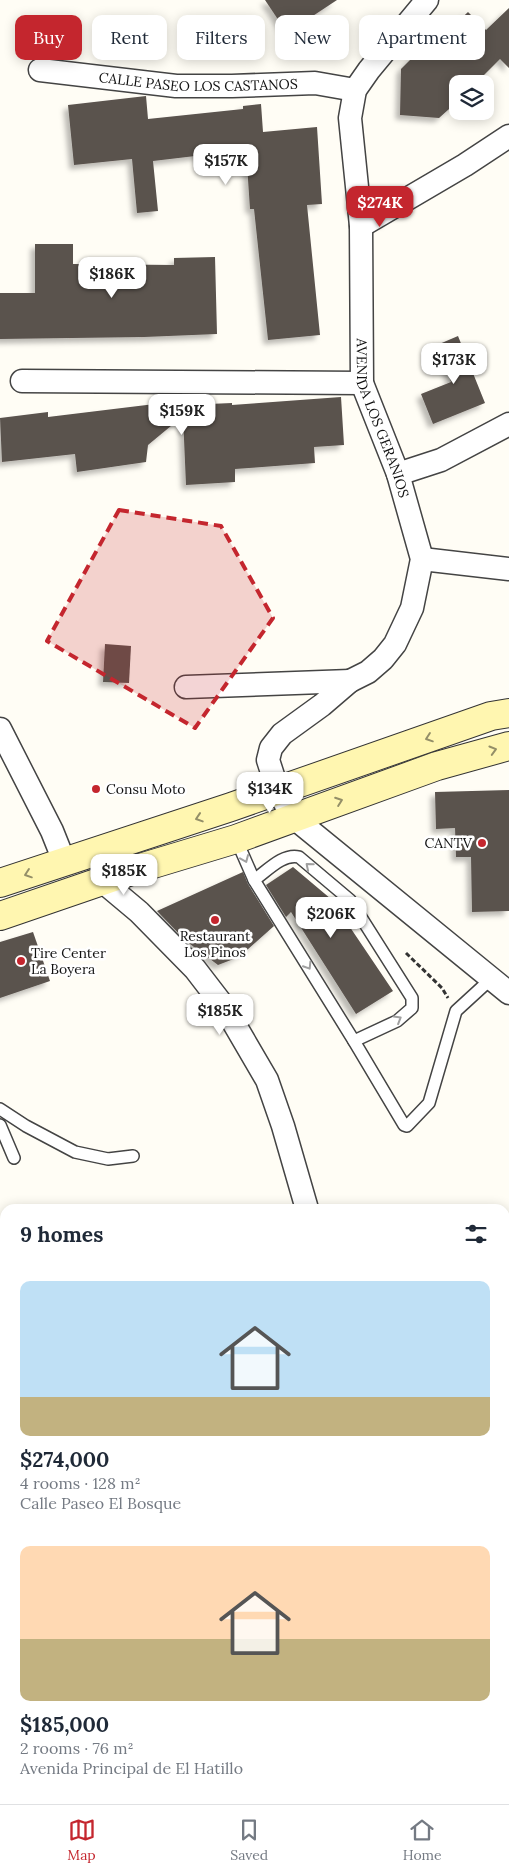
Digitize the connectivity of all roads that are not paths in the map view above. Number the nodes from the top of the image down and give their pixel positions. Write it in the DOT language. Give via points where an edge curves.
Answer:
graph roads {
  1 [pos="427,0"];
  2 [pos="40,70"];
  3 [pos="355,90"];
  4 [pos="509,136"];
  5 [pos="361,226"];
  6 [pos="22,381"];
  7 [pos="362,383"];
  8 [pos="509,424"];
  9 [pos="398,474"];
  10 [pos="422,559"];
  11 [pos="509,569"];
  12 [pos="350,681"];
  13 [pos="186,687"];
  14 [pos="509,713"];
  15 [pos="0,729"];
  16 [pos="509,746"];
  17 [pos="278,792"];
  18 [pos="293,817"];
  19 [pos="236,839"];
  20 [pos="64,861"];
  21 [pos="254,880"];
  22 [pos="102,882"];
  23 [pos="0,883"];
  24 [pos="0,916"];
  25 [pos="492,978"];
  26 [pos="509,993"];
  27 [pos="354,1041"];
  28 [pos="0,1109"];
  29 [pos="0,1126"];
  30 [pos="133,1156"];
  31 [pos="14,1158"];
  32 [pos="305,1204"];
  1 -- 3 [label="street, AVENIDA LOS GERANIOS"];
  2 -- 3 [label="street, CALLE PASEO LOS CASTANOS" via="176,86 315,83"];
  3 -- 5 [label="street, AVENIDA LOS GERANIOS" via="350,118"];
  4 -- 5 [label="street"];
  5 -- 7 [label="street, AVENIDA LOS GERANIOS"];
  6 -- 7 [label="street"];
  7 -- 9 [label="street, AVENIDA LOS GERANIOS"];
  8 -- 9 [label="street" via="441,460"];
  9 -- 10 [label="street, AVENIDA LOS GERANIOS"];
  10 -- 11 [label="street"];
  10 -- 12 [label="street, AVENIDA LOS GERANIOS" via="412,608 395,644 368,672"];
  12 -- 13 [label="street"];
  12 -- 17 [label="street, AVENIDA LOS GERANIOS" via="276,740 268,760"];
  14 -- 17 [label="main road, one-way" via="491,716"];
  15 -- 20 [label="street"];
  18 -- 16 [label="main road, one-way" via="437,766"];
  17 -- 18 [label="street, AVENIDA LOS GERANIOS"];
  17 -- 20 [label="main road, one-way"];
  18 -- 19 [label="main road"];
  18 -- 25 [label="street"];
  19 -- 21 [label="lane, one-way"];
  19 -- 22 [label="main road"];
  20 -- 23 [label="main road, one-way"];
  21 -- 27 [label="lane, one-way"];
  27 -- 21 [label="lane, one-way" via="405,1016 412,1008 412,998 350,900 299,857 285,857"];
  22 -- 24 [label="main road"];
  22 -- 32 [label="street" via="139,912 195,969 225,1008 267,1080"];
  25 -- 26 [label="street"];
  25 -- 27 [label="lane" via="456,1011 429,1104 407,1126"];
  28 -- 30 [label="lane" via="75,1152 108,1158"];
  29 -- 31 [label="lane"];
}
